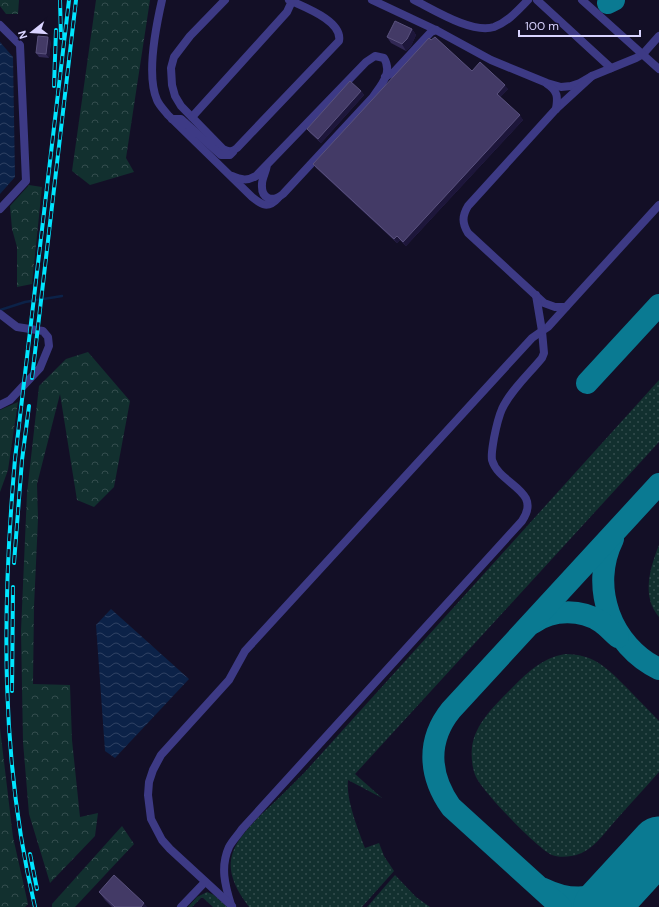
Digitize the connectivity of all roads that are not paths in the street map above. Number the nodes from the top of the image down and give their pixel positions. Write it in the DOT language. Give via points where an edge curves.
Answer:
graph roads {
  1 [pos="162,0"];
  2 [pos="225,0"];
  3 [pos="372,0"];
  4 [pos="414,0"];
  5 [pos="528,0"];
  6 [pos="537,0"];
  7 [pos="582,0"];
  8 [pos="290,1"];
  9 [pos="0,25"];
  10 [pos="436,30"];
  11 [pos="659,36"];
  12 [pos="643,54"];
  13 [pos="612,68"];
  14 [pos="659,69"];
  15 [pos="592,76"];
  16 [pos="385,77"];
  17 [pos="547,83"];
  18 [pos="556,109"];
  19 [pos="192,118"];
  20 [pos="172,119"];
  21 [pos="233,152"];
  22 [pos="267,166"];
  23 [pos="232,176"];
  24 [pos="278,198"];
  25 [pos="659,206"];
  26 [pos="0,209"];
  27 [pos="536,295"];
  28 [pos="566,307"];
  29 [pos="0,314"];
  30 [pos="542,331"];
  31 [pos="0,405"];
  32 [pos="205,882"];
  33 [pos="232,906"];
  34 [pos="182,907"];
  1 -- 20 [label="street" via="152,78 158,101"];
  2 -- 19 [label="street" via="190,36 174,57 171,68 175,96"];
  3 -- 10 [label="street"];
  4 -- 5 [label="street" via="462,24 478,28 500,24"];
  6 -- 13 [label="street"];
  7 -- 12 [label="street"];
  8 -- 19 [label="street" via="287,12"];
  8 -- 21 [label="street" via="326,18 339,31 339,41"];
  9 -- 26 [label="street" via="20,45 26,181"];
  10 -- 16 [label="street" via="431,32 394,72"];
  10 -- 17 [label="street" via="491,60"];
  11 -- 12 [label="street"];
  12 -- 13 [label="street"];
  12 -- 14 [label="street"];
  13 -- 15 [label="street"];
  15 -- 17 [label="street" via="571,86 561,87"];
  15 -- 18 [label="street"];
  16 -- 22 [label="street" via="388,66 384,58 370,58"];
  16 -- 24 [label="street" via="372,98"];
  17 -- 18 [label="street" via="554,88 557,96"];
  18 -- 27 [label="street" via="468,206 463,220 468,232"];
  19 -- 21 [label="street" via="223,149"];
  20 -- 21 [label="street" via="181,119 221,155 230,155"];
  20 -- 23 [label="street"];
  22 -- 23 [label="street" via="249,180"];
  22 -- 24 [label="street" via="262,190 268,198"];
  23 -- 24 [label="street" via="237,184 261,204 273,204"];
  25 -- 28 [label="street"];
  27 -- 28 [label="street" via="555,307"];
  27 -- 30 [label="street"];
  28 -- 30 [label="street"];
  29 -- 31 [label="street" via="17,327 43,331 48,337 49,346 40,368 10,400"];
  30 -- 32 [label="street" via="532,338 245,651 229,680 161,755 149,782 151,819 162,840"];
  30 -- 33 [label="street" via="542,358 502,408 492,449 492,459 497,469 526,498 529,506 527,513 229,846 224,874"];
  32 -- 33 [label="street"];
  32 -- 34 [label="street"];
}
